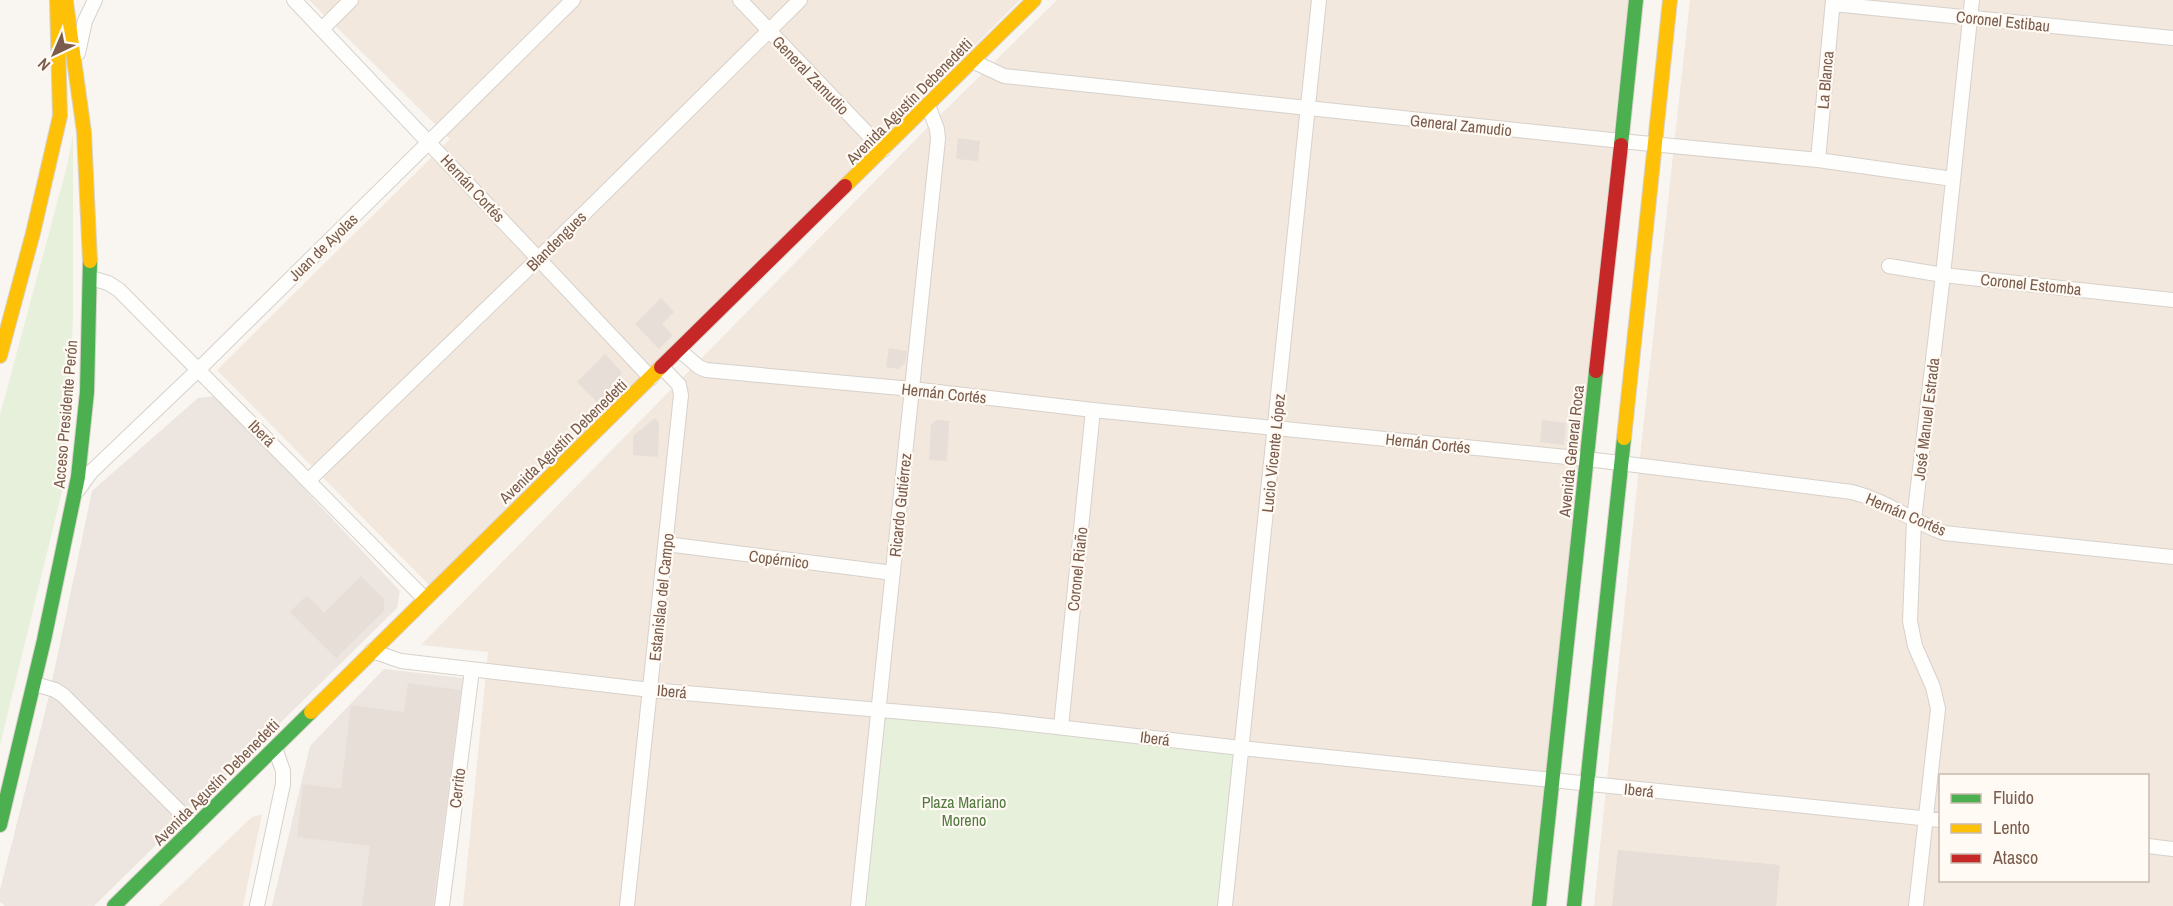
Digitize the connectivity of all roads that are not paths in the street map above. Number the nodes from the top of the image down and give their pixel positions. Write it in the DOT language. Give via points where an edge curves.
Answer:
graph roads {
  1 [pos="57,0"];
  2 [pos="66,0"];
  3 [pos="95,0"];
  4 [pos="294,0"];
  5 [pos="351,0"];
  6 [pos="573,0"];
  7 [pos="740,0"];
  8 [pos="800,0"];
  9 [pos="1034,0"];
  10 [pos="1319,0"];
  11 [pos="1636,0"];
  12 [pos="1670,0"];
  13 [pos="1972,0"];
  14 [pos="1833,2"];
  15 [pos="1970,18"];
  16 [pos="322,29"];
  17 [pos="769,30"];
  18 [pos="2173,38"];
  19 [pos="76,61"];
  20 [pos="972,61"];
  21 [pos="928,105"];
  22 [pos="1308,108"];
  23 [pos="1622,141"];
  24 [pos="430,142"];
  25 [pos="1654,145"];
  26 [pos="883,150"];
  27 [pos="1818,160"];
  28 [pos="1953,179"];
  29 [pos="539,258"];
  30 [pos="1889,267"];
  31 [pos="1943,274"];
  32 [pos="91,278"];
  33 [pos="2173,300"];
  34 [pos="680,350"];
  35 [pos="0,356"];
  36 [pos="662,367"];
  37 [pos="199,369"];
  38 [pos="651,378"];
  39 [pos="912,389"];
  40 [pos="1093,410"];
  41 [pos="1276,429"];
  42 [pos="1587,459"];
  43 [pos="1621,465"];
  44 [pos="309,480"];
  45 [pos="75,496"];
  46 [pos="1914,520"];
  47 [pos="666,544"];
  48 [pos="2173,557"];
  49 [pos="892,573"];
  50 [pos="425,599"];
  51 [pos="372,651"];
  52 [pos="472,670"];
  53 [pos="35,684"];
  54 [pos="651,690"];
  55 [pos="880,708"];
  56 [pos="1061,727"];
  57 [pos="275,748"];
  58 [pos="1241,748"];
  59 [pos="1552,780"];
  60 [pos="1586,784"];
  61 [pos="1924,818"];
  62 [pos="1939,820"];
  63 [pos="0,825"];
  64 [pos="195,827"];
  65 [pos="2149,846"];
  66 [pos="2173,849"];
  67 [pos="114,906"];
  68 [pos="257,906"];
  69 [pos="442,906"];
  70 [pos="627,906"];
  71 [pos="858,906"];
  72 [pos="1225,906"];
  73 [pos="1539,906"];
  74 [pos="1574,906"];
  75 [pos="1916,906"];
  1 -- 35 [label="main road" via="60,116"];
  2 -- 19 [label="main road, Acceso Presidente Perón"];
  3 -- 19 [label="street" via="85,21"];
  4 -- 16 [label="street, Hernán Cortés"];
  5 -- 16 [label="street"];
  6 -- 24 [label="street, Juan de Ayolas"];
  7 -- 17 [label="street, General Zamudio"];
  8 -- 17 [label="street, Blandengues"];
  9 -- 20 [label="main road, Avenida Agustín Debenedetti"];
  10 -- 22 [label="street, Lucio Vicente López"];
  11 -- 23 [label="main road, Avenida General Roca"];
  12 -- 25 [label="main road"];
  13 -- 15 [label="street, José Manuel Estrada"];
  14 -- 15 [label="street, Coronel Estibau"];
  14 -- 27 [label="street, La Blanca"];
  15 -- 18 [label="street, Coronel Estibau"];
  15 -- 28 [label="street, José Manuel Estrada"];
  16 -- 24 [label="street, Hernán Cortés"];
  17 -- 26 [label="street, General Zamudio"];
  17 -- 29 [label="street, Blandengues"];
  19 -- 32 [label="main road, Acceso Presidente Perón" via="90,203"];
  20 -- 21 [label="main road, Avenida Agustín Debenedetti"];
  20 -- 22 [label="street, General Zamudio" via="1004,76"];
  21 -- 26 [label="main road, Avenida Agustín Debenedetti"];
  21 -- 39 [label="street, Ricardo Gutiérrez" via="938,139"];
  22 -- 23 [label="street, General Zamudio"];
  22 -- 41 [label="street, Lucio Vicente López"];
  23 -- 25 [label="street, General Zamudio"];
  23 -- 42 [label="main road, Avenida General Roca"];
  24 -- 29 [label="street, Hernán Cortés"];
  24 -- 37 [label="street, Juan de Ayolas"];
  25 -- 27 [label="street, General Zamudio"];
  25 -- 43 [label="main road"];
  26 -- 34 [label="main road, Avenida Agustín Debenedetti"];
  27 -- 28 [label="street, General Zamudio"];
  28 -- 31 [label="street, José Manuel Estrada"];
  29 -- 38 [label="street, Hernán Cortés"];
  29 -- 44 [label="street, Blandengues"];
  30 -- 31 [label="street, Coronel Estomba"];
  31 -- 33 [label="street, Coronel Estomba"];
  31 -- 46 [label="street, José Manuel Estrada"];
  32 -- 37 [label="street, Iberá" via="119,290"];
  32 -- 45 [label="main road, Acceso Presidente Perón" via="87,389"];
  34 -- 36 [label="main road, Avenida Agustín Debenedetti"];
  34 -- 39 [label="street, Hernán Cortés" via="706,370"];
  36 -- 38 [label="main road, Avenida Agustín Debenedetti"];
  36 -- 47 [label="street, Estanislao del Campo" via="679,385 681,395"];
  37 -- 44 [label="street, Iberá"];
  37 -- 45 [label="street, Juan de Ayolas" via="91,472"];
  38 -- 50 [label="main road, Avenida Agustín Debenedetti"];
  39 -- 40 [label="street, Hernán Cortés"];
  39 -- 49 [label="street, Ricardo Gutiérrez"];
  40 -- 41 [label="street, Hernán Cortés"];
  40 -- 56 [label="street, Coronel Riaño"];
  41 -- 42 [label="street, Hernán Cortés"];
  41 -- 58 [label="street, Lucio Vicente López"];
  42 -- 43 [label="street, Hernán Cortés"];
  42 -- 59 [label="main road, Avenida General Roca"];
  43 -- 46 [label="street, Hernán Cortés" via="1852,492 1889,504"];
  43 -- 60 [label="main road"];
  44 -- 50 [label="street, Iberá"];
  45 -- 53 [label="main road, Acceso Presidente Perón"];
  46 -- 48 [label="street, Hernán Cortés" via="1944,533"];
  46 -- 61 [label="street, José Manuel Estrada" via="1910,621 1938,709"];
  47 -- 49 [label="street, Copérnico"];
  47 -- 54 [label="street, Estanislao del Campo"];
  49 -- 55 [label="street, Ricardo Gutiérrez"];
  50 -- 51 [label="main road, Avenida Agustín Debenedetti"];
  51 -- 52 [label="street, Iberá" via="401,661"];
  51 -- 57 [label="main road, Avenida Agustín Debenedetti"];
  52 -- 54 [label="street, Iberá"];
  52 -- 69 [label="street, Cerrito"];
  53 -- 63 [label="main road, Acceso Presidente Perón"];
  53 -- 64 [label="street" via="63,695"];
  54 -- 55 [label="street, Iberá"];
  54 -- 70 [label="street, Estanislao del Campo"];
  55 -- 56 [label="street, Iberá"];
  55 -- 71 [label="street, Ricardo Gutiérrez"];
  56 -- 58 [label="street, Iberá"];
  57 -- 64 [label="main road, Avenida Agustín Debenedetti"];
  57 -- 68 [label="street" via="283,784"];
  58 -- 59 [label="street, Iberá"];
  58 -- 72 [label="street, Lucio Vicente López"];
  59 -- 60 [label="street, Iberá"];
  59 -- 73 [label="main road, Avenida General Roca"];
  60 -- 61 [label="street, Iberá"];
  60 -- 74 [label="main road"];
  61 -- 62 [label="street, Iberá"];
  61 -- 75 [label="street, José Manuel Estrada"];
  64 -- 67 [label="main road, Avenida Agustín Debenedetti"];
  65 -- 66 [label="street"];
}
